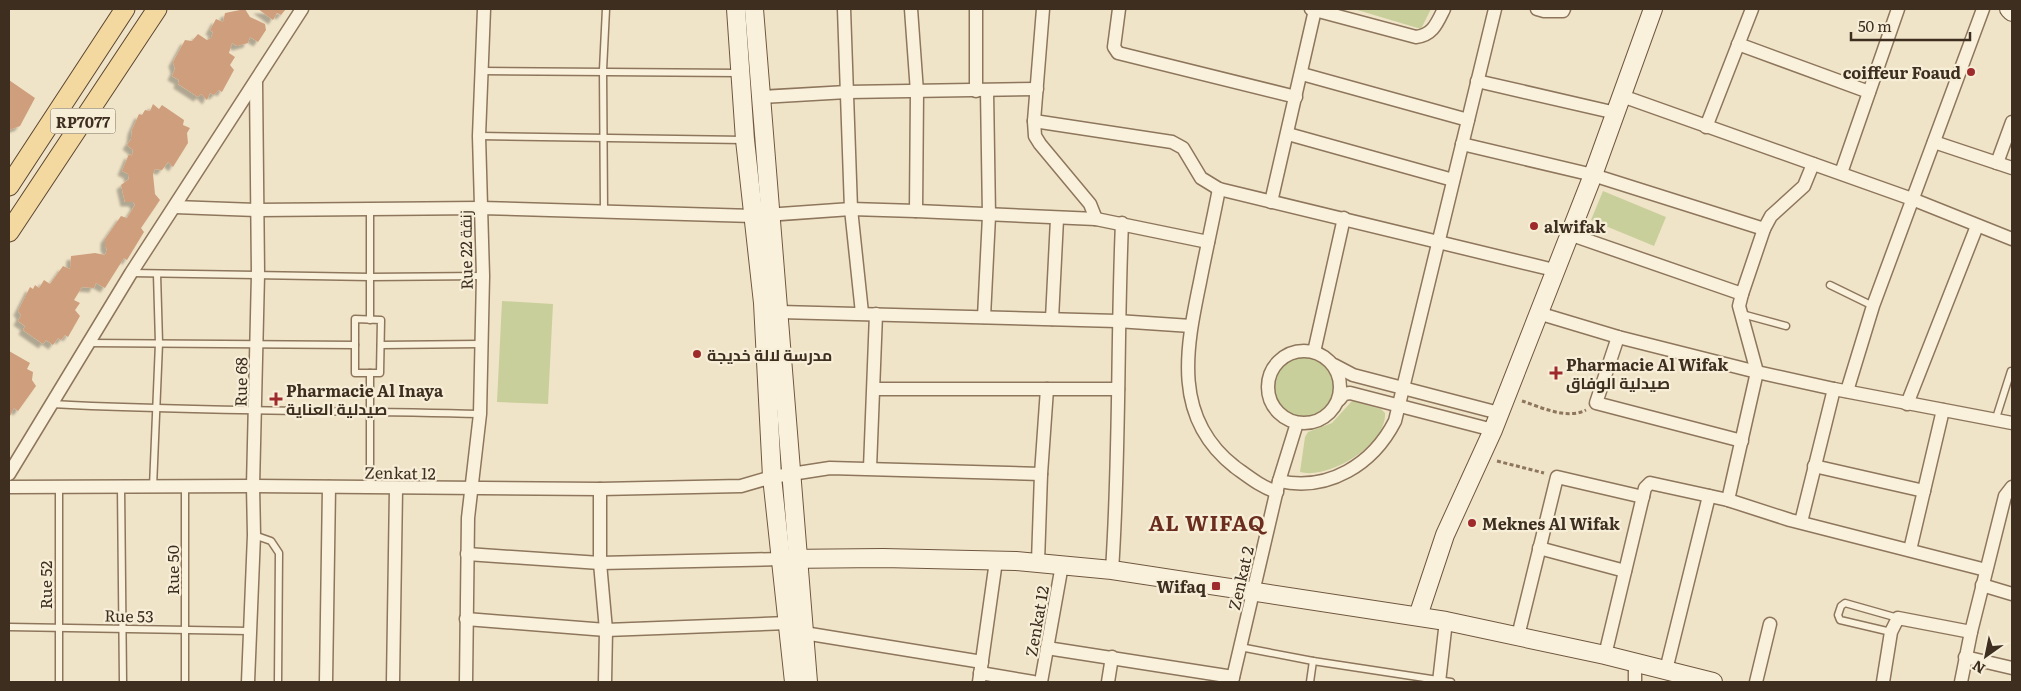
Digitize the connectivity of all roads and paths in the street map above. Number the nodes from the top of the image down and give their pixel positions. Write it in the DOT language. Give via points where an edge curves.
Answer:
graph roads {
  1 [pos="125,9"];
  2 [pos="157,9"];
  3 [pos="302,9"];
  4 [pos="484,9"];
  5 [pos="606,9"];
  6 [pos="736,9"];
  7 [pos="754,9"];
  8 [pos="844,9"];
  9 [pos="911,9"];
  10 [pos="976,9"];
  11 [pos="1043,9"];
  12 [pos="1119,9"];
  13 [pos="1313,9"];
  14 [pos="1444,9"];
  15 [pos="1495,9"];
  16 [pos="1537,9"];
  17 [pos="1564,9"];
  18 [pos="1653,9"];
  19 [pos="1752,9"];
  20 [pos="1898,9"];
  21 [pos="1983,9"];
  22 [pos="1738,44"];
  23 [pos="603,70"];
  24 [pos="481,71"];
  25 [pos="740,73"];
  26 [pos="1302,74"];
  27 [pos="1478,81"];
  28 [pos="256,83"];
  29 [pos="1037,89"];
  30 [pos="982,91"];
  31 [pos="846,92"];
  32 [pos="917,92"];
  33 [pos="1869,92"];
  34 [pos="1296,96"];
  35 [pos="760,97"];
  36 [pos="1619,104"];
  37 [pos="1468,120"];
  38 [pos="1034,121"];
  39 [pos="2012,122"];
  40 [pos="1706,126"];
  41 [pos="1288,134"];
  42 [pos="479,136"];
  43 [pos="604,137"];
  44 [pos="746,140"];
  45 [pos="1934,142"];
  46 [pos="1462,144"];
  47 [pos="1997,163"];
  48 [pos="1813,164"];
  49 [pos="2012,168"];
  50 [pos="1841,173"];
  51 [pos="1592,175"];
  52 [pos="1453,180"];
  53 [pos="9,186"];
  54 [pos="1219,189"];
  55 [pos="1912,198"];
  56 [pos="1270,202"];
  57 [pos="175,207"];
  58 [pos="370,208"];
  59 [pos="481,208"];
  60 [pos="852,209"];
  61 [pos="258,210"];
  62 [pos="916,211"];
  63 [pos="604,212"];
  64 [pos="771,215"];
  65 [pos="753,216"];
  66 [pos="989,216"];
  67 [pos="1344,218"];
  68 [pos="1057,219"];
  69 [pos="1096,219"];
  70 [pos="1122,223"];
  71 [pos="1977,226"];
  72 [pos="1764,229"];
  73 [pos="9,232"];
  74 [pos="1570,234"];
  75 [pos="2012,239"];
  76 [pos="1439,241"];
  77 [pos="1208,242"];
  78 [pos="1554,270"];
  79 [pos="131,273"];
  80 [pos="157,274"];
  81 [pos="258,274"];
  82 [pos="482,276"];
  83 [pos="370,277"];
  84 [pos="1830,285"];
  85 [pos="1742,294"];
  86 [pos="1873,306"];
  87 [pos="780,312"];
  88 [pos="862,313"];
  89 [pos="1538,313"];
  90 [pos="876,314"];
  91 [pos="1741,314"];
  92 [pos="984,317"];
  93 [pos="1052,319"];
  94 [pos="370,320"];
  95 [pos="1117,321"];
  96 [pos="1191,326"];
  97 [pos="1786,326"];
  98 [pos="1618,336"];
  99 [pos="89,343"];
  100 [pos="159,343"];
  101 [pos="257,343"];
  102 [pos="480,344"];
  103 [pos="355,345"];
  104 [pos="380,345"];
  105 [pos="1314,352"];
  106 [pos="1332,363"];
  107 [pos="2011,371"];
  108 [pos="1757,372"];
  109 [pos="370,373"];
  110 [pos="1403,388"];
  111 [pos="874,389"];
  112 [pos="1047,389"];
  113 [pos="1118,389"];
  114 [pos="1834,389"];
  115 [pos="1847,391"];
  116 [pos="1506,396"];
  117 [pos="1339,400"];
  118 [pos="1596,403"];
  119 [pos="52,404"];
  120 [pos="1907,404"];
  121 [pos="1399,405"];
  122 [pos="157,410"];
  123 [pos="370,410"];
  124 [pos="1943,410"];
  125 [pos="256,411"];
  126 [pos="1499,413"];
  127 [pos="480,414"];
  128 [pos="1996,418"];
  129 [pos="1296,423"];
  130 [pos="2012,423"];
  131 [pos="1493,430"];
  132 [pos="1742,441"];
  133 [pos="1482,456"];
  134 [pos="1814,466"];
  135 [pos="870,468"];
  136 [pos="9,474"];
  137 [pos="790,474"];
  138 [pos="1041,474"];
  139 [pos="772,477"];
  140 [pos="1557,477"];
  141 [pos="252,486"];
  142 [pos="1278,486"];
  143 [pos="9,487"];
  144 [pos="122,487"];
  145 [pos="185,487"];
  146 [pos="329,487"];
  147 [pos="2012,487"];
  148 [pos="59,488"];
  149 [pos="153,488"];
  150 [pos="370,488"];
  151 [pos="396,489"];
  152 [pos="470,489"];
  153 [pos="600,489"];
  154 [pos="1924,491"];
  155 [pos="1709,496"];
  156 [pos="1643,497"];
  157 [pos="1728,500"];
  158 [pos="1801,522"];
  159 [pos="254,535"];
  160 [pos="1539,548"];
  161 [pos="1910,550"];
  162 [pos="467,554"];
  163 [pos="790,558"];
  164 [pos="996,561"];
  165 [pos="1038,562"];
  166 [pos="600,563"];
  167 [pos="1062,565"];
  168 [pos="1112,570"];
  169 [pos="1986,570"];
  170 [pos="1625,571"];
  171 [pos="1982,585"];
  172 [pos="1254,592"];
  173 [pos="2012,594"];
  174 [pos="1418,616"];
  175 [pos="1898,618"];
  176 [pos="466,619"];
  177 [pos="1446,621"];
  178 [pos="788,624"];
  179 [pos="1770,624"];
  180 [pos="9,627"];
  181 [pos="59,628"];
  182 [pos="124,629"];
  183 [pos="186,630"];
  184 [pos="606,630"];
  185 [pos="249,631"];
  186 [pos="1891,632"];
  187 [pos="1970,632"];
  188 [pos="804,633"];
  189 [pos="1518,636"];
  190 [pos="1240,647"];
  191 [pos="1047,648"];
  192 [pos="1605,656"];
  193 [pos="1965,656"];
  194 [pos="1112,657"];
  195 [pos="1313,662"];
  196 [pos="1635,662"];
  197 [pos="2012,668"];
  198 [pos="1666,670"];
  199 [pos="980,672"];
  200 [pos="1233,680"];
  201 [pos="1443,681"];
  202 [pos="59,682"];
  203 [pos="123,682"];
  204 [pos="185,682"];
  205 [pos="248,682"];
  206 [pos="278,682"];
  207 [pos="326,682"];
  208 [pos="393,682"];
  209 [pos="466,682"];
  210 [pos="605,682"];
  211 [pos="794,682"];
  212 [pos="808,682"];
  213 [pos="1033,682"];
  214 [pos="1041,682"];
  215 [pos="1108,682"];
  216 [pos="1310,682"];
  217 [pos="1635,682"];
  218 [pos="1712,682"];
  219 [pos="1756,682"];
  220 [pos="1883,682"];
  221 [pos="1961,682"];
  1 -- 53 [label="main road, RP7077"];
  2 -- 73 [label="main road, RP7077"];
  3 -- 28 [label="street"];
  4 -- 24 [label="street, Rue 22 زنقة"];
  5 -- 23 [label="lane"];
  6 -- 25 [label="street"];
  7 -- 35 [label="street"];
  8 -- 31 [label="street"];
  9 -- 32 [label="street"];
  10 -- 30 [label="street"];
  11 -- 29 [label="street"];
  12 -- 34 [label="street" via="1114,47 1118,53"];
  13 -- 14 [label="street" via="1416,37 1427,36 1433,30"];
  13 -- 26 [label="street"];
  15 -- 27 [label="street"];
  16 -- 17 [label="street"];
  18 -- 36 [label="street"];
  19 -- 22 [label="street"];
  20 -- 33 [label="street"];
  21 -- 45 [label="street"];
  22 -- 33 [label="street"];
  22 -- 40 [label="street"];
  23 -- 24 [label="lane"];
  23 -- 25 [label="lane"];
  23 -- 43 [label="lane"];
  24 -- 42 [label="street, Rue 22 زنقة"];
  25 -- 44 [label="street"];
  26 -- 34 [label="street"];
  26 -- 37 [label="street"];
  27 -- 36 [label="street"];
  27 -- 37 [label="street"];
  28 -- 57 [label="street"];
  28 -- 61 [label="street, Rue 68"];
  29 -- 30 [label="street"];
  29 -- 38 [label="street"];
  30 -- 32 [label="street"];
  30 -- 66 [label="street"];
  31 -- 32 [label="street"];
  31 -- 35 [label="street"];
  31 -- 60 [label="street"];
  32 -- 62 [label="street"];
  33 -- 50 [label="street"];
  34 -- 41 [label="street"];
  35 -- 64 [label="street"];
  36 -- 40 [label="street"];
  36 -- 51 [label="street"];
  37 -- 46 [label="street"];
  38 -- 54 [label="street" via="1172,142 1183,148 1201,178"];
  38 -- 69 [label="street" via="1035,136 1090,204"];
  39 -- 47 [label="street"];
  40 -- 48 [label="street"];
  41 -- 52 [label="street"];
  41 -- 56 [label="street"];
  42 -- 43 [label="lane"];
  42 -- 59 [label="street, Rue 22 زنقة"];
  43 -- 44 [label="lane"];
  43 -- 63 [label="lane"];
  44 -- 65 [label="street"];
  45 -- 47 [label="street"];
  45 -- 55 [label="street"];
  46 -- 51 [label="street"];
  46 -- 52 [label="street"];
  47 -- 49 [label="street"];
  48 -- 50 [label="street"];
  48 -- 72 [label="street" via="1804,186 1771,216"];
  50 -- 55 [label="street"];
  51 -- 72 [label="street"];
  51 -- 74 [label="street"];
  52 -- 76 [label="street"];
  54 -- 56 [label="street"];
  54 -- 77 [label="street"];
  55 -- 71 [label="street"];
  55 -- 86 [label="street"];
  56 -- 67 [label="street"];
  57 -- 61 [label="street"];
  57 -- 79 [label="street"];
  58 -- 59 [label="street"];
  58 -- 61 [label="street"];
  58 -- 83 [label="lane"];
  59 -- 63 [label="street"];
  59 -- 82 [label="street, Rue 22 زنقة"];
  60 -- 62 [label="street"];
  60 -- 64 [label="street"];
  60 -- 88 [label="street"];
  61 -- 81 [label="street, Rue 68"];
  62 -- 66 [label="street"];
  63 -- 65 [label="street"];
  64 -- 65 [label="street"];
  64 -- 87 [label="street"];
  65 -- 139 [label="street" via="763,303"];
  66 -- 68 [label="street"];
  66 -- 92 [label="street"];
  67 -- 76 [label="street"];
  67 -- 105 [label="street"];
  68 -- 69 [label="street"];
  68 -- 93 [label="street"];
  69 -- 70 [label="street"];
  70 -- 77 [label="street"];
  70 -- 95 [label="street"];
  71 -- 75 [label="street"];
  71 -- 120 [label="street"];
  72 -- 85 [label="street"];
  74 -- 78 [label="street"];
  74 -- 85 [label="street"];
  76 -- 78 [label="street"];
  76 -- 110 [label="street"];
  77 -- 96 [label="street"];
  78 -- 89 [label="street"];
  79 -- 80 [label="lane"];
  79 -- 99 [label="street"];
  80 -- 81 [label="lane"];
  80 -- 100 [label="lane"];
  81 -- 83 [label="lane"];
  81 -- 101 [label="street, Rue 68"];
  82 -- 83 [label="lane"];
  82 -- 102 [label="street, Rue 22 زنقة"];
  83 -- 94 [label="lane"];
  84 -- 86 [label="lane"];
  85 -- 91 [label="street"];
  86 -- 115 [label="street"];
  87 -- 88 [label="street"];
  87 -- 137 [label="street"];
  88 -- 90 [label="street"];
  89 -- 98 [label="street"];
  89 -- 116 [label="street"];
  90 -- 92 [label="street"];
  90 -- 111 [label="street"];
  91 -- 97 [label="lane"];
  91 -- 108 [label="street"];
  92 -- 93 [label="street"];
  93 -- 95 [label="street"];
  94 -- 103 [label="lane" via="355,319"];
  94 -- 104 [label="lane" via="381,320"];
  95 -- 96 [label="street"];
  95 -- 113 [label="street"];
  96 -- 142 [label="street" via="1187,377 1194,410 1203,429 1229,462 1253,481"];
  98 -- 108 [label="street"];
  98 -- 118 [label="street"];
  99 -- 100 [label="lane"];
  99 -- 119 [label="street"];
  100 -- 101 [label="lane"];
  100 -- 122 [label="lane"];
  101 -- 103 [label="lane"];
  101 -- 125 [label="street, Rue 68"];
  102 -- 104 [label="lane"];
  102 -- 127 [label="street, Rue 22 زنقة"];
  103 -- 109 [label="lane" via="355,373"];
  104 -- 109 [label="lane" via="380,373"];
  105 -- 106 [label="street"];
  105 -- 129 [label="street" via="1300,350 1289,353 1276,364 1268,379 1270,402 1281,415"];
  106 -- 110 [label="street" via="1352,375"];
  106 -- 117 [label="street" via="1340,381"];
  107 -- 128 [label="lane"];
  108 -- 114 [label="street"];
  108 -- 132 [label="street"];
  109 -- 123 [label="lane"];
  110 -- 121 [label="street"];
  110 -- 126 [label="street"];
  111 -- 112 [label="street"];
  111 -- 135 [label="street"];
  112 -- 113 [label="street"];
  112 -- 138 [label="street"];
  113 -- 168 [label="street"];
  114 -- 115 [label="street"];
  114 -- 134 [label="street"];
  115 -- 120 [label="street"];
  116 -- 118 [label="path" via="1574,414 1584,412"];
  116 -- 126 [label="street"];
  117 -- 121 [label="street" via="1350,393"];
  117 -- 129 [label="street" via="1322,419 1307,424"];
  118 -- 132 [label="street"];
  119 -- 122 [label="lane"];
  119 -- 136 [label="street"];
  120 -- 124 [label="street"];
  121 -- 131 [label="street"];
  121 -- 142 [label="street" via="1380,447 1357,467 1314,483"];
  122 -- 125 [label="lane"];
  122 -- 149 [label="lane"];
  123 -- 125 [label="lane"];
  123 -- 127 [label="lane"];
  123 -- 150 [label="lane"];
  124 -- 128 [label="street"];
  124 -- 154 [label="street"];
  125 -- 141 [label="street, Rue 68"];
  126 -- 131 [label="street"];
  127 -- 152 [label="street, Rue 22 زنقة"];
  128 -- 130 [label="street"];
  129 -- 142 [label="street, Zenkat 2"];
  131 -- 133 [label="street"];
  132 -- 157 [label="street"];
  133 -- 140 [label="path"];
  133 -- 174 [label="street" via="1452,516"];
  134 -- 154 [label="street"];
  134 -- 158 [label="street"];
  135 -- 137 [label="street, Zenkat 12" via="830,468"];
  135 -- 138 [label="street, Zenkat 12"];
  137 -- 139 [label="street, Zenkat 12"];
  137 -- 163 [label="street"];
  138 -- 165 [label="street"];
  139 -- 153 [label="street, Zenkat 12" via="741,486"];
  139 -- 163 [label="street"];
  140 -- 156 [label="street"];
  140 -- 160 [label="street"];
  141 -- 145 [label="street, Zenkat 12"];
  141 -- 146 [label="street, Zenkat 12"];
  141 -- 159 [label="street, Rue 68"];
  142 -- 172 [label="street, Zenkat 2"];
  143 -- 148 [label="street, Zenkat 12"];
  144 -- 148 [label="street, Zenkat 12"];
  144 -- 149 [label="street, Zenkat 12"];
  144 -- 182 [label="lane"];
  145 -- 149 [label="street, Zenkat 12"];
  145 -- 183 [label="lane, Rue 50"];
  146 -- 150 [label="street, Zenkat 12"];
  146 -- 207 [label="street"];
  147 -- 169 [label="street" via="2005,496"];
  148 -- 181 [label="lane, Rue 52"];
  150 -- 151 [label="street, Zenkat 12"];
  151 -- 152 [label="street, Zenkat 12"];
  151 -- 208 [label="street"];
  152 -- 153 [label="street, Zenkat 12"];
  152 -- 162 [label="street, Rue 22 زنقة"];
  153 -- 166 [label="street"];
  154 -- 161 [label="street"];
  155 -- 156 [label="street" via="1650,483"];
  155 -- 157 [label="street"];
  155 -- 198 [label="street"];
  156 -- 170 [label="street"];
  157 -- 158 [label="street"];
  158 -- 161 [label="street"];
  159 -- 185 [label="street, Rue 68"];
  159 -- 206 [label="lane" via="271,541 279,553"];
  160 -- 170 [label="street"];
  160 -- 189 [label="street"];
  161 -- 169 [label="street"];
  162 -- 166 [label="street"];
  162 -- 176 [label="street, Rue 22 زنقة"];
  163 -- 164 [label="street"];
  163 -- 166 [label="street"];
  163 -- 178 [label="street"];
  163 -- 188 [label="street"];
  164 -- 165 [label="street"];
  164 -- 199 [label="street"];
  165 -- 167 [label="street"];
  166 -- 184 [label="street"];
  167 -- 168 [label="street"];
  167 -- 191 [label="street, Zenkat 12"];
  168 -- 172 [label="street"];
  169 -- 171 [label="street"];
  170 -- 192 [label="street"];
  171 -- 173 [label="street"];
  171 -- 187 [label="street"];
  172 -- 174 [label="street"];
  172 -- 190 [label="street, Zenkat 2"];
  174 -- 177 [label="street"];
  175 -- 186 [label="street"];
  175 -- 186 [label="lane" via="1845,604 1841,606 1840,620"];
  175 -- 187 [label="street"];
  176 -- 184 [label="street"];
  176 -- 209 [label="street, Rue 22 زنقة"];
  177 -- 189 [label="street"];
  177 -- 201 [label="street"];
  178 -- 184 [label="street"];
  178 -- 211 [label="street"];
  179 -- 219 [label="street"];
  180 -- 181 [label="lane, Rue 53"];
  181 -- 182 [label="lane, Rue 53"];
  181 -- 202 [label="lane, Rue 52"];
  182 -- 183 [label="lane, Rue 53"];
  182 -- 203 [label="lane"];
  183 -- 185 [label="lane, Rue 53"];
  183 -- 204 [label="lane, Rue 50"];
  184 -- 210 [label="street"];
  185 -- 205 [label="street, Rue 68"];
  186 -- 220 [label="street"];
  187 -- 193 [label="street"];
  188 -- 199 [label="street"];
  188 -- 212 [label="street"];
  189 -- 192 [label="street"];
  190 -- 195 [label="lane"];
  190 -- 200 [label="street, Zenkat 2"];
  191 -- 194 [label="street"];
  191 -- 214 [label="street, Zenkat 12"];
  192 -- 196 [label="street"];
  193 -- 197 [label="street"];
  193 -- 221 [label="street"];
  194 -- 200 [label="street"];
  194 -- 215 [label="street"];
  195 -- 201 [label="lane"];
  195 -- 216 [label="lane"];
  196 -- 198 [label="street"];
  196 -- 217 [label="street"];
  198 -- 218 [label="street"];
  199 -- 213 [label="street"];
}
